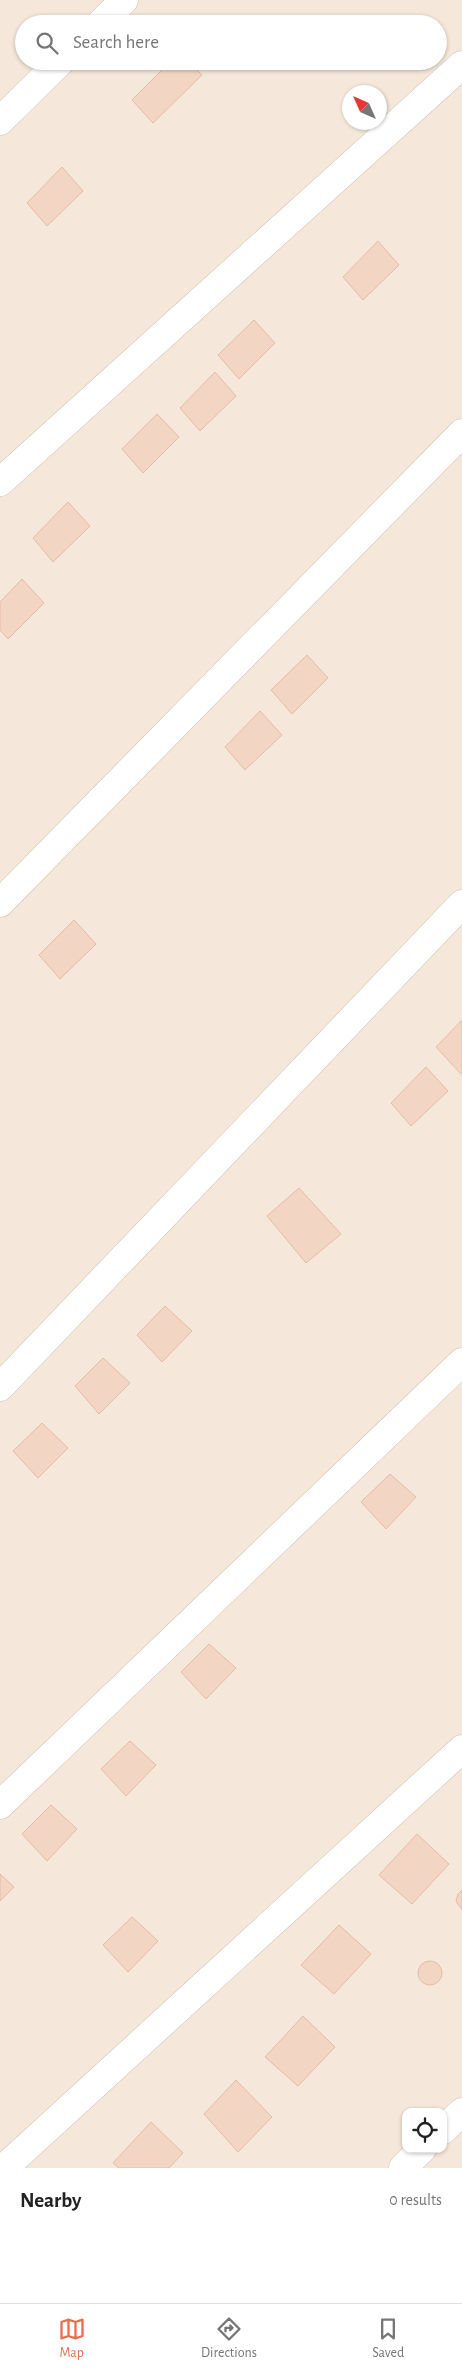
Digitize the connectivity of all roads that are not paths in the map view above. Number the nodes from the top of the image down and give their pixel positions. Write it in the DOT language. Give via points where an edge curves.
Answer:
graph roads {
  1 [pos="124,0"];
  2 [pos="109,15"];
  3 [pos="462,66"];
  4 [pos="52,70"];
  5 [pos="0,121"];
  6 [pos="462,433"];
  7 [pos="0,482"];
  8 [pos="0,903"];
  9 [pos="462,904"];
  10 [pos="462,1362"];
  11 [pos="0,1387"];
  12 [pos="462,1749"];
  13 [pos="0,1805"];
  14 [pos="462,2112"];
  15 [pos="447,2126"];
  16 [pos="418,2153"];
  17 [pos="4,2168"];
  18 [pos="403,2168"];
  1 -- 2 [label="street"];
  3 -- 7 [label="street"];
  4 -- 5 [label="street"];
  6 -- 8 [label="street"];
  9 -- 11 [label="street"];
  10 -- 13 [label="street"];
  12 -- 17 [label="street"];
  14 -- 15 [label="street"];
  16 -- 18 [label="street"];
}
